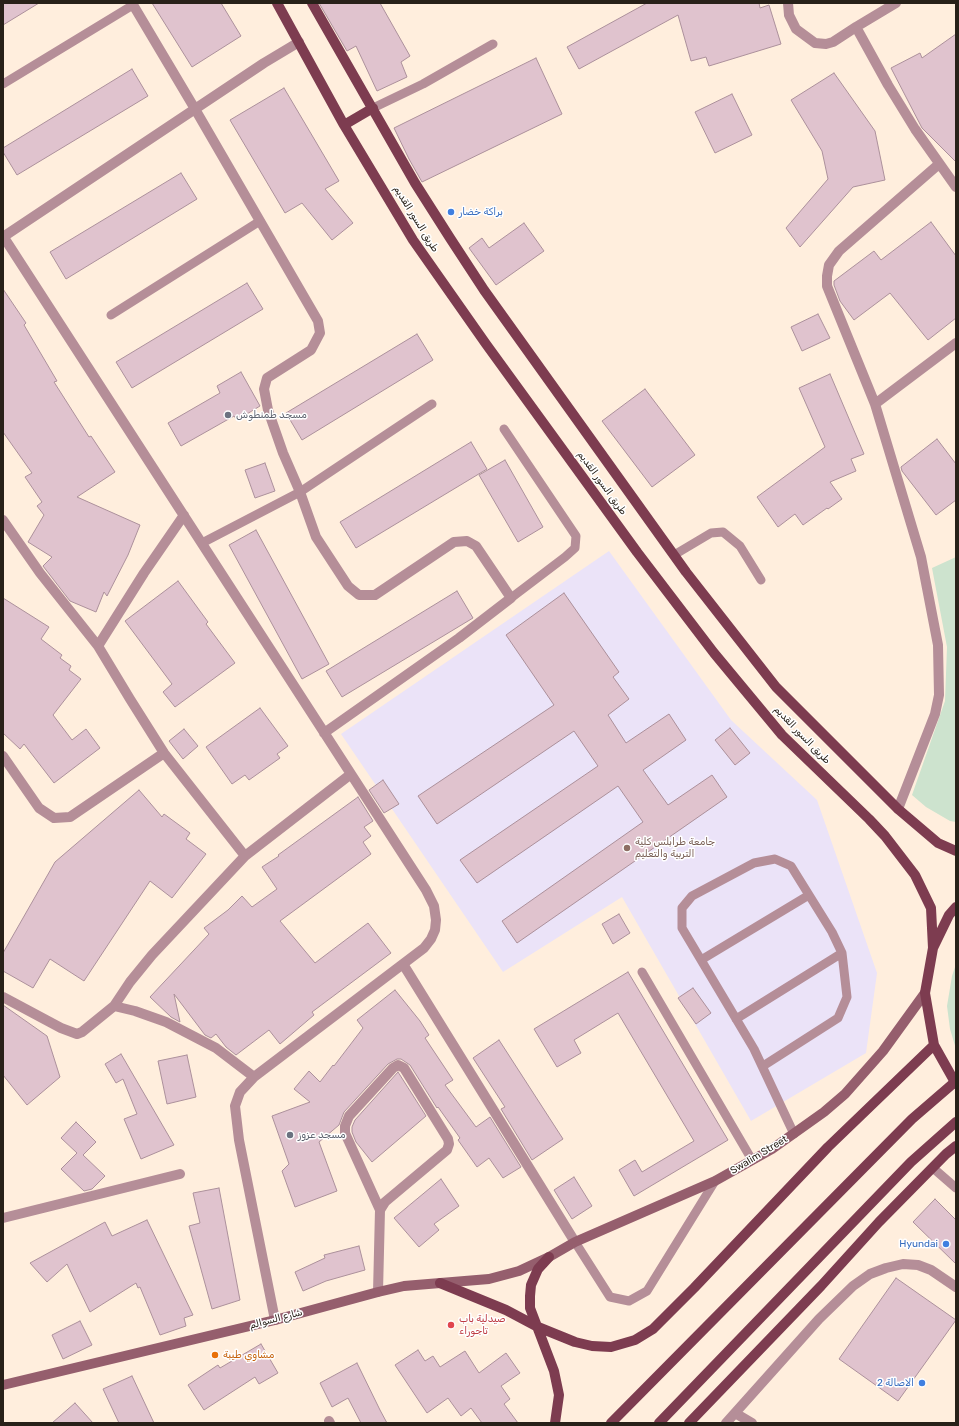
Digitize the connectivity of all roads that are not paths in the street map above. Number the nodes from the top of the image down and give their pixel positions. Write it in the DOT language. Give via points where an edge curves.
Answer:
graph roads {
  1 [pos="277,3"];
  2 [pos="312,3"];
  3 [pos="788,3"];
  4 [pos="896,3"];
  5 [pos="132,4"];
  6 [pos="856,27"];
  7 [pos="299,42"];
  8 [pos="493,44"];
  9 [pos="3,84"];
  10 [pos="373,108"];
  11 [pos="195,109"];
  12 [pos="344,125"];
  13 [pos="939,164"];
  14 [pos="956,187"];
  15 [pos="260,221"];
  16 [pos="3,236"];
  17 [pos="111,315"];
  18 [pos="956,343"];
  19 [pos="432,404"];
  20 [pos="875,404"];
  21 [pos="504,429"];
  22 [pos="300,492"];
  23 [pos="184,515"];
  24 [pos="3,520"];
  25 [pos="202,543"];
  26 [pos="674,556"];
  27 [pos="761,580"];
  28 [pos="511,598"];
  29 [pos="98,646"];
  30 [pos="324,733"];
  31 [pos="164,753"];
  32 [pos="3,756"];
  33 [pos="351,774"];
  34 [pos="898,809"];
  35 [pos="956,851"];
  36 [pos="245,856"];
  37 [pos="809,895"];
  38 [pos="956,907"];
  39 [pos="933,948"];
  40 [pos="842,953"];
  41 [pos="701,960"];
  42 [pos="404,964"];
  43 [pos="642,972"];
  44 [pos="925,993"];
  45 [pos="3,997"];
  46 [pos="114,1006"];
  47 [pos="736,1018"];
  48 [pos="934,1046"];
  49 [pos="763,1066"];
  50 [pos="254,1077"];
  51 [pos="956,1081"];
  52 [pos="956,1084"];
  53 [pos="956,1122"];
  54 [pos="794,1134"];
  55 [pos="956,1146"];
  56 [pos="752,1160"];
  57 [pos="933,1168"];
  58 [pos="180,1174"];
  59 [pos="715,1181"];
  60 [pos="956,1188"];
  61 [pos="380,1210"];
  62 [pos="3,1218"];
  63 [pos="575,1242"];
  64 [pos="549,1257"];
  65 [pos="440,1283"];
  66 [pos="956,1287"];
  67 [pos="378,1292"];
  68 [pos="275,1320"];
  69 [pos="538,1327"];
  70 [pos="3,1385"];
  71 [pos="735,1413"];
  72 [pos="555,1423"];
  73 [pos="611,1423"];
  74 [pos="659,1423"];
  75 [pos="689,1423"];
  76 [pos="726,1423"];
  77 [pos="752,1423"];
  1 -- 7 [label="main road, طريق السور القديم"];
  2 -- 10 [label="main road, طريق السور القديم"];
  3 -- 6 [label="street" via="788,15 796,29 815,43 833,42"];
  4 -- 6 [label="street"];
  5 -- 9 [label="lane"];
  5 -- 11 [label="street"];
  6 -- 13 [label="street" via="892,92"];
  7 -- 11 [label="street"];
  7 -- 12 [label="main road, طريق السور القديم"];
  8 -- 10 [label="lane" via="423,84"];
  10 -- 12 [label="main road"];
  10 -- 26 [label="main road, طريق السور القديم" via="414,183 484,290"];
  11 -- 15 [label="street"];
  11 -- 16 [label="street"];
  12 -- 39 [label="main road, طريق السور القديم" via="449,292 637,552 714,653 782,735 869,819 915,875 932,908"];
  13 -- 14 [label="street"];
  13 -- 20 [label="street" via="839,251 829,266 827,286"];
  15 -- 17 [label="lane"];
  15 -- 22 [label="street" via="318,321 320,333 311,350 267,378 264,390 268,410"];
  16 -- 23 [label="street"];
  18 -- 20 [label="street"];
  19 -- 22 [label="lane"];
  20 -- 34 [label="street" via="921,557 938,645 939,695 935,714"];
  21 -- 28 [label="lane" via="576,536 575,548 565,558"];
  22 -- 25 [label="lane"];
  22 -- 28 [label="street" via="316,537 348,586 359,596 375,595 454,542 466,541 476,546"];
  23 -- 25 [label="street"];
  23 -- 29 [label="street"];
  24 -- 29 [label="street" via="40,573"];
  25 -- 30 [label="street"];
  26 -- 27 [label="lane" via="711,533 723,532 740,546"];
  26 -- 34 [label="main road, طريق السور القديم" via="776,687"];
  28 -- 30 [label="street"];
  29 -- 31 [label="street"];
  30 -- 33 [label="street"];
  31 -- 32 [label="street" via="70,817 54,818 39,808"];
  31 -- 36 [label="street"];
  33 -- 36 [label="street"];
  33 -- 42 [label="street" via="434,906 436,920 431,939"];
  34 -- 35 [label="main road, طريق السور القديم" via="938,843"];
  36 -- 46 [label="street" via="152,956"];
  37 -- 40 [label="lane"];
  37 -- 41 [label="lane"];
  37 -- 41 [label="lane" via="791,866 775,859 754,863 692,896 682,908 682,928"];
  38 -- 39 [label="main road"];
  39 -- 44 [label="main road"];
  40 -- 47 [label="lane"];
  40 -- 49 [label="lane" via="847,997 838,1018"];
  41 -- 47 [label="lane"];
  42 -- 50 [label="street"];
  42 -- 63 [label="street"];
  43 -- 56 [label="lane"];
  44 -- 48 [label="main road"];
  44 -- 54 [label="main road, Swalim Street" via="861,1077 824,1112"];
  45 -- 46 [label="street" via="77,1034"];
  46 -- 50 [label="street" via="166,1022 216,1048"];
  47 -- 49 [label="lane"];
  48 -- 52 [label="main road"];
  48 -- 69 [label="main road" via="828,1147 653,1329 635,1340 611,1347 575,1342"];
  49 -- 54 [label="lane"];
  50 -- 68 [label="street" via="240,1092 235,1106 239,1140"];
  51 -- 73 [label="main road, bridge" via="901,1130"];
  53 -- 74 [label="main road" via="911,1162"];
  54 -- 56 [label="main road, Swalim Street"];
  55 -- 57 [label="main road"];
  56 -- 59 [label="main road, Swalim Street"];
  57 -- 60 [label="lane"];
  57 -- 75 [label="main road"];
  58 -- 62 [label="street"];
  59 -- 63 [label="main road, Swalim Street"];
  59 -- 63 [label="lane" via="647,1291 629,1300 610,1297"];
  61 -- 61 [label="street" via="385,1202 448,1150 449,1144 404,1068 398,1065 349,1116 345,1126 345,1133"];
  61 -- 67 [label="street"];
  63 -- 64 [label="main road, Swalim Street"];
  64 -- 65 [label="main road, شارع السوالم" via="519,1271 489,1279"];
  64 -- 69 [label="main road" via="538,1270 530,1296 530,1308"];
  65 -- 67 [label="main road, شارع السوالم" via="404,1286"];
  65 -- 69 [label="main road" via="506,1310"];
  66 -- 71 [label="street" via="932,1270 918,1265 903,1264 870,1274 853,1286 820,1319"];
  67 -- 68 [label="main road, شارع السوالم"];
  68 -- 70 [label="main road, شارع السوالم"];
  69 -- 72 [label="main road" via="554,1371 559,1395"];
  71 -- 76 [label="street"];
  71 -- 77 [label="street"];
}
